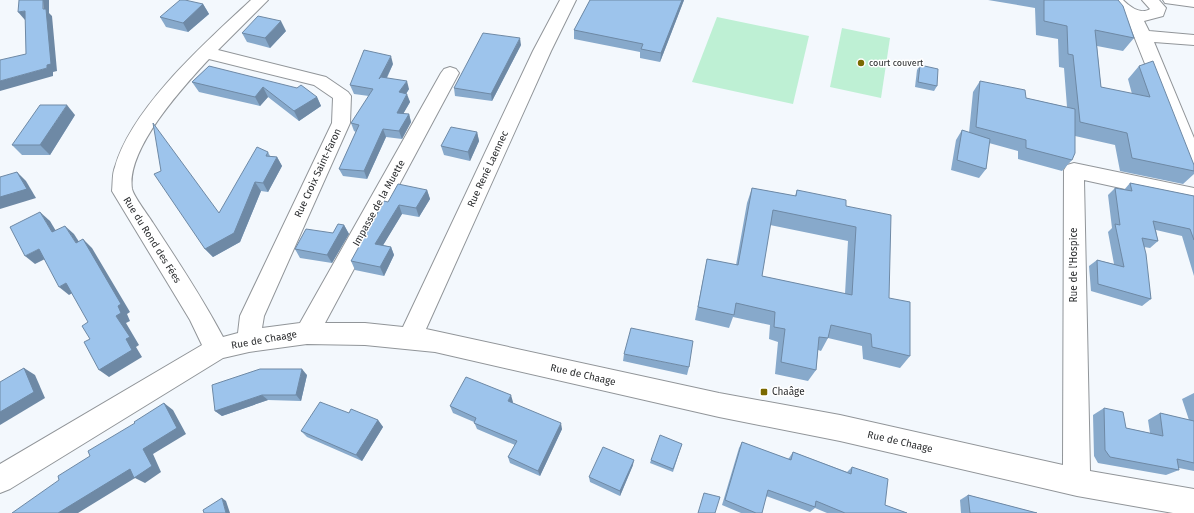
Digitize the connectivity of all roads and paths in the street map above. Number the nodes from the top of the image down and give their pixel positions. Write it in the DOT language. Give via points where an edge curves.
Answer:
graph roads {
  1 [pos="260,0"];
  2 [pos="568,0"];
  3 [pos="1194,2"];
  4 [pos="1119,3"];
  5 [pos="1154,13"];
  6 [pos="1194,40"];
  7 [pos="206,53"];
  8 [pos="450,73"];
  9 [pos="1194,162"];
  10 [pos="1194,196"];
  11 [pos="307,332"];
  12 [pos="410,338"];
  13 [pos="249,341"];
  14 [pos="217,349"];
  15 [pos="0,479"];
  16 [pos="1077,482"];
  17 [pos="1194,503"];
  1 -- 7 [label="street"];
  2 -- 12 [label="street, Rue René Laennec"];
  3 -- 5 [label="street"];
  4 -- 5 [label="street" via="1136,20"];
  5 -- 6 [label="street"];
  5 -- 9 [label="street"];
  7 -- 13 [label="street, Rue Croix Saint-Faron" via="320,81 342,96 341,123 252,316"];
  7 -- 14 [label="street, Rue du Rond des Fées" via="153,113 133,146 121,180 122,191 198,313"];
  8 -- 11 [label="street, Impasse de la Muette"];
  10 -- 16 [label="street, Rue de l'Hospice" via="1074,170"];
  11 -- 12 [label="street, Rue de Chaage"];
  11 -- 13 [label="street, Rue de Chaage"];
  12 -- 16 [label="street, Rue de Chaage" via="435,341 719,405 840,428"];
  13 -- 14 [label="street, Rue de Chaage"];
  14 -- 15 [label="street, Rue de Chaage"];
  16 -- 17 [label="street, Rue de Chaage"];
}
